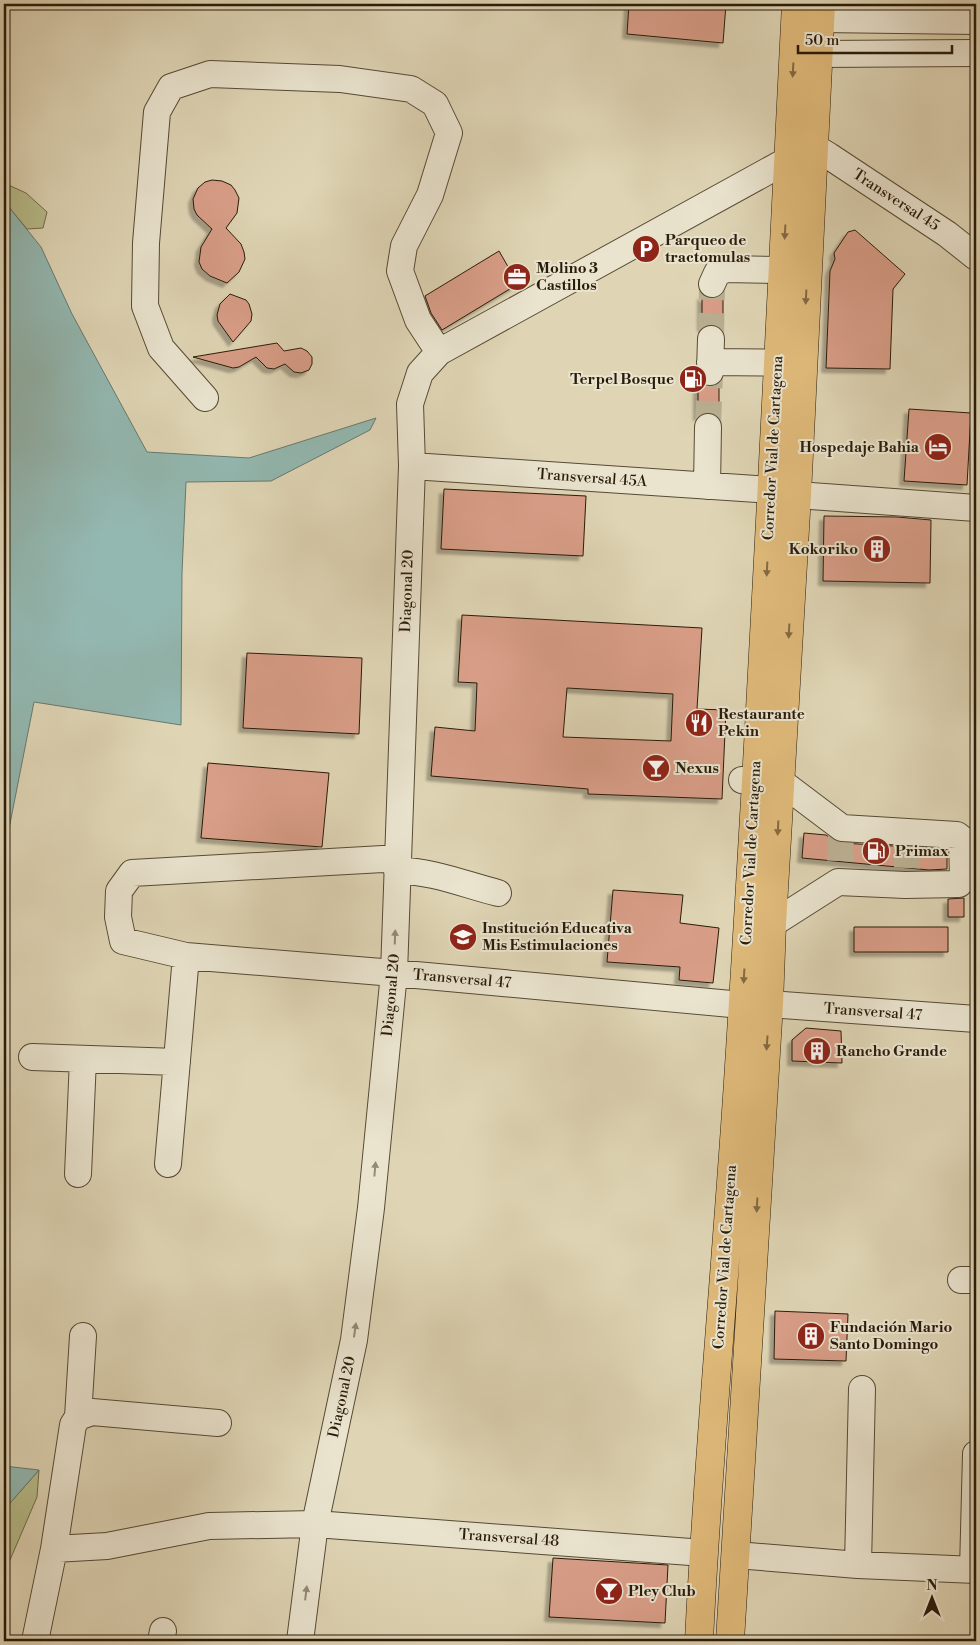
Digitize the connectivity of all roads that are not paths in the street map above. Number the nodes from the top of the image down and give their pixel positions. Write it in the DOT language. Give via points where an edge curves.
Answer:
graph roads {
  1 [pos="796,4"];
  2 [pos="820,12"];
  3 [pos="976,21"];
  4 [pos="976,53"];
  5 [pos="819,54"];
  6 [pos="814,147"];
  7 [pos="788,160"];
  8 [pos="976,257"];
  9 [pos="783,270"];
  10 [pos="712,284"];
  11 [pos="440,352"];
  12 [pos="710,358"];
  13 [pos="790,363"];
  14 [pos="205,398"];
  15 [pos="708,427"];
  16 [pos="412,466"];
  17 [pos="707,486"];
  18 [pos="784,492"];
  19 [pos="976,508"];
  20 [pos="759,781"];
  21 [pos="398,865"];
  22 [pos="969,879"];
  23 [pos="498,893"];
  24 [pos="772,924"];
  25 [pos="186,956"];
  26 [pos="394,972"];
  27 [pos="769,1004"];
  28 [pos="742,1005"];
  29 [pos="976,1019"];
  30 [pos="32,1057"];
  31 [pos="83,1059"];
  32 [pos="177,1062"];
  33 [pos="168,1164"];
  34 [pos="78,1174"];
  35 [pos="83,1336"];
  36 [pos="862,1389"];
  37 [pos="78,1417"];
  38 [pos="218,1423"];
  39 [pos="976,1454"];
  40 [pos="315,1524"];
  41 [pos="54,1549"];
  42 [pos="704,1553"];
  43 [pos="736,1555"];
  44 [pos="858,1564"];
  45 [pos="974,1570"];
  46 [pos="35,1641"];
  47 [pos="300,1641"];
  48 [pos="699,1641"];
  49 [pos="730,1641"];
  1 -- 7 [label="main road, Corredor Vial de Cartagena, one-way"];
  2 -- 3 [label="street"];
  2 -- 5 [label="main road, Corredor Vial de Cartagena"];
  4 -- 5 [label="street"];
  5 -- 6 [label="main road, Corredor Vial de Cartagena"];
  6 -- 8 [label="street, Transversal 45" via="947,234"];
  6 -- 13 [label="main road, Corredor Vial de Cartagena, one-way"];
  7 -- 9 [label="main road, Corredor Vial de Cartagena, one-way"];
  7 -- 11 [label="street, Diagonal 20"];
  9 -- 10 [label="street" via="726,269 717,273"];
  9 -- 13 [label="main road, Corredor Vial de Cartagena"];
  11 -- 14 [label="street" via="418,320 400,271 404,246 430,195 449,133 435,104 410,89 340,79 210,74 171,87 157,112 146,243 145,306 161,348"];
  11 -- 16 [label="street, Diagonal 20" via="420,373 410,404"];
  12 -- 13 [label="street"];
  13 -- 18 [label="main road, Corredor Vial de Cartagena"];
  15 -- 17 [label="street"];
  16 -- 17 [label="street, Transversal 45A"];
  16 -- 21 [label="street, Diagonal 20"];
  17 -- 18 [label="street, Transversal 45A"];
  18 -- 19 [label="street, Transversal 45A"];
  18 -- 20 [label="main road, Corredor Vial de Cartagena, one-way"];
  20 -- 22 [label="street" via="841,832 909,837 956,835 962,839"];
  20 -- 24 [label="main road, Corredor Vial de Cartagena, one-way"];
  20 -- 28 [label="main road, Corredor Vial de Cartagena, one-way"];
  21 -- 23 [label="street"];
  21 -- 25 [label="street, Transversal 47" via="383,859 132,873 119,891 118,918 123,941"];
  26 -- 21 [label="street, Diagonal 20, one-way"];
  22 -- 24 [label="street" via="959,884 906,876 839,872"];
  24 -- 27 [label="main road, Corredor Vial de Cartagena"];
  25 -- 26 [label="street, Transversal 47"];
  25 -- 32 [label="street"];
  26 -- 28 [label="street, Transversal 47"];
  40 -- 26 [label="street, Diagonal 20, one-way" via="354,1340 372,1208"];
  27 -- 29 [label="street, Transversal 47"];
  27 -- 43 [label="main road, Corredor Vial de Cartagena, one-way"];
  28 -- 42 [label="main road, Corredor Vial de Cartagena"];
  30 -- 31 [label="street"];
  31 -- 32 [label="street"];
  31 -- 34 [label="street"];
  32 -- 33 [label="street"];
  35 -- 37 [label="street"];
  36 -- 44 [label="street"];
  37 -- 38 [label="street" via="92,1412"];
  37 -- 41 [label="street" via="73,1425"];
  39 -- 45 [label="street"];
  40 -- 41 [label="street, Transversal 48" via="209,1526 107,1546"];
  40 -- 42 [label="street, Transversal 48"];
  47 -- 40 [label="street, Diagonal 20, one-way"];
  41 -- 46 [label="street"];
  42 -- 48 [label="main road, Corredor Vial de Cartagena"];
  43 -- 44 [label="street"];
  43 -- 49 [label="main road, Corredor Vial de Cartagena"];
  44 -- 45 [label="street"];
}
